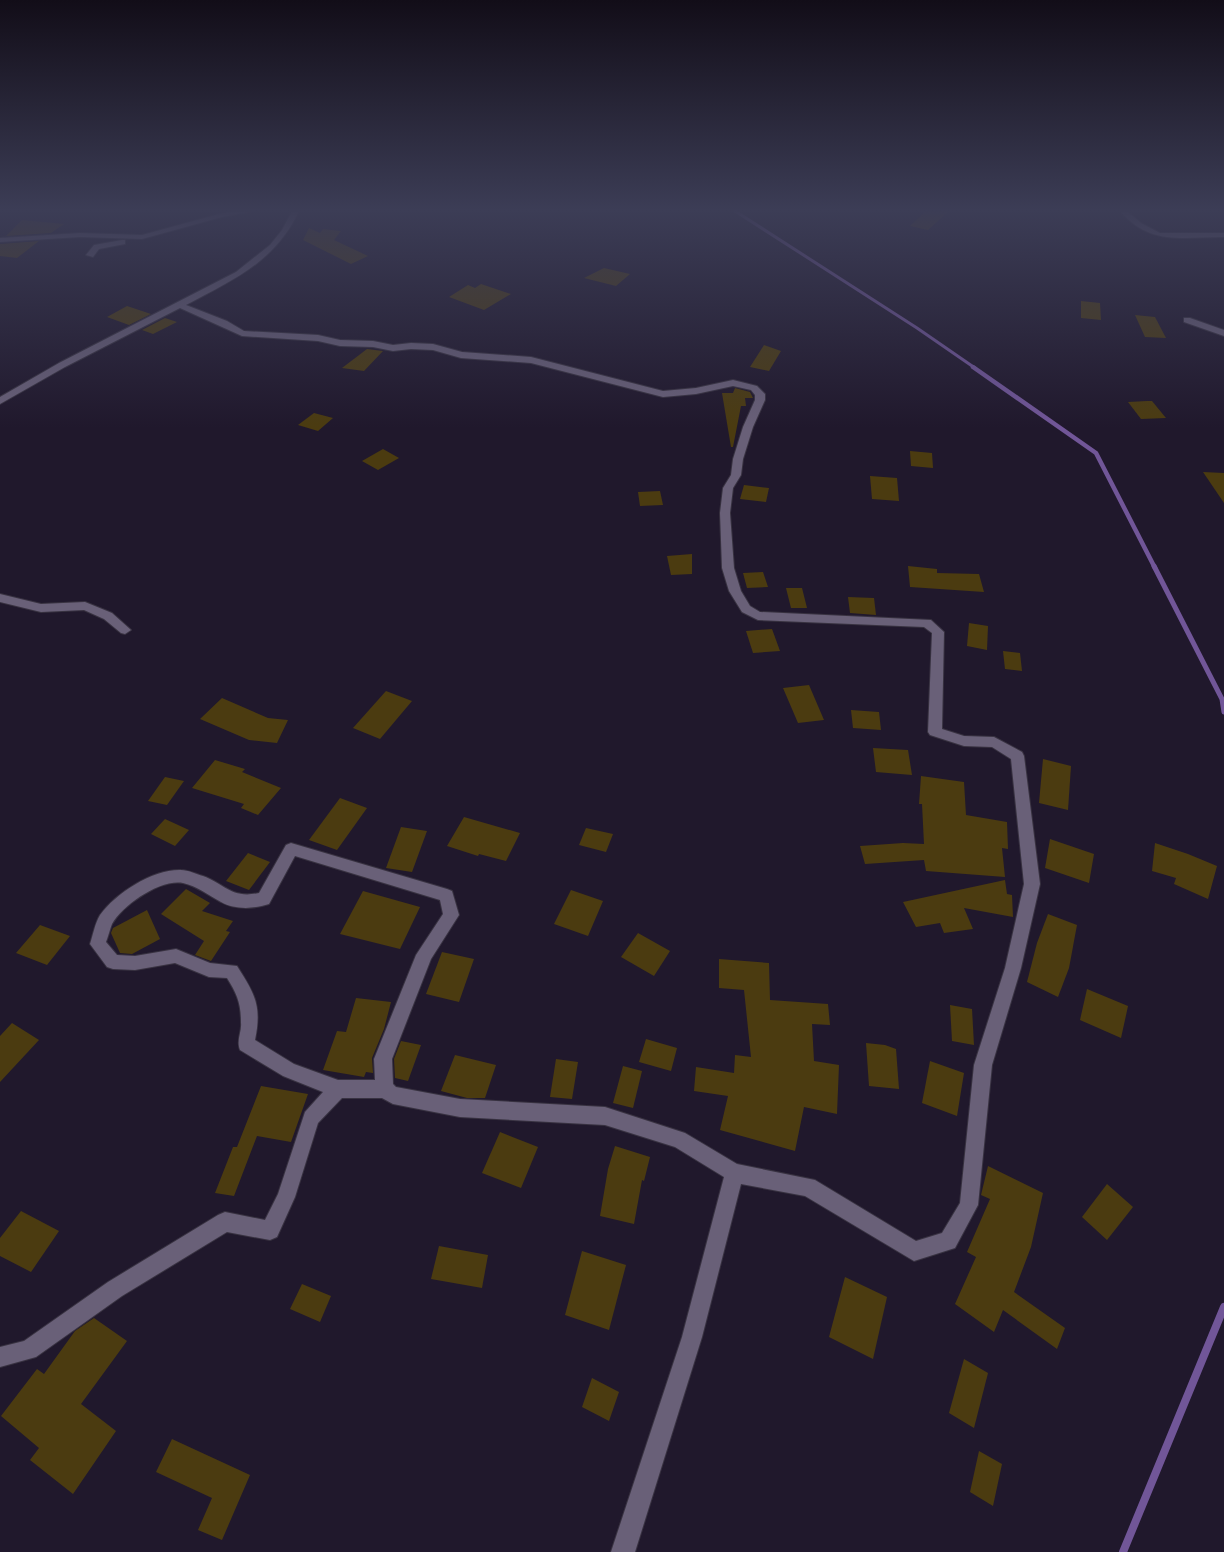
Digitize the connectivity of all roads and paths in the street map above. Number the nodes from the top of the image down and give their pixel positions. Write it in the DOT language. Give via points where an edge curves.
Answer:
graph roads {
  1 [pos="221,283"];
  2 [pos="180,305"];
  3 [pos="1187,320"];
  4 [pos="1224,333"];
  5 [pos="0,391"];
  6 [pos="11,394"];
  7 [pos="0,401"];
  8 [pos="0,598"];
  9 [pos="126,630"];
  10 [pos="338,1089"];
  11 [pos="384,1089"];
  12 [pos="734,1173"];
  13 [pos="0,1358"];
  14 [pos="623,1552"];
  1 -- 2 [label="street"];
  2 -- 6 [label="street"];
  2 -- 12 [label="street" via="242,333 318,338 393,348 433,347 461,356 531,360 663,394 733,383 754,388 760,394 760,400 748,426 736,475 728,488 725,513 728,568 735,591 746,609 758,616 928,623 938,632 935,732 964,741 994,742 1017,756 1032,884 1013,968 983,1065 969,1205 948,1241 914,1251 868,1220 808,1187"];
  3 -- 4 [label="street"];
  5 -- 6 [label="street"];
  6 -- 7 [label="street"];
  8 -- 9 [label="street" via="41,608 85,606 108,616"];
  10 -- 11 [label="street"];
  10 -- 11 [label="street" via="289,1070 246,1044 250,1024 247,996 231,971 208,970 176,956 135,963 112,962 98,944 106,920 125,899 151,882 181,876 201,882 227,898 250,902 264,899 291,849 447,896 451,915 424,955 382,1058"];
  10 -- 13 [label="street" via="311,1118 286,1198 270,1230 225,1222 115,1290 29,1350"];
  11 -- 12 [label="street" via="393,1095 460,1108 605,1116 679,1139"];
  12 -- 14 [label="street" via="692,1337"];
}
